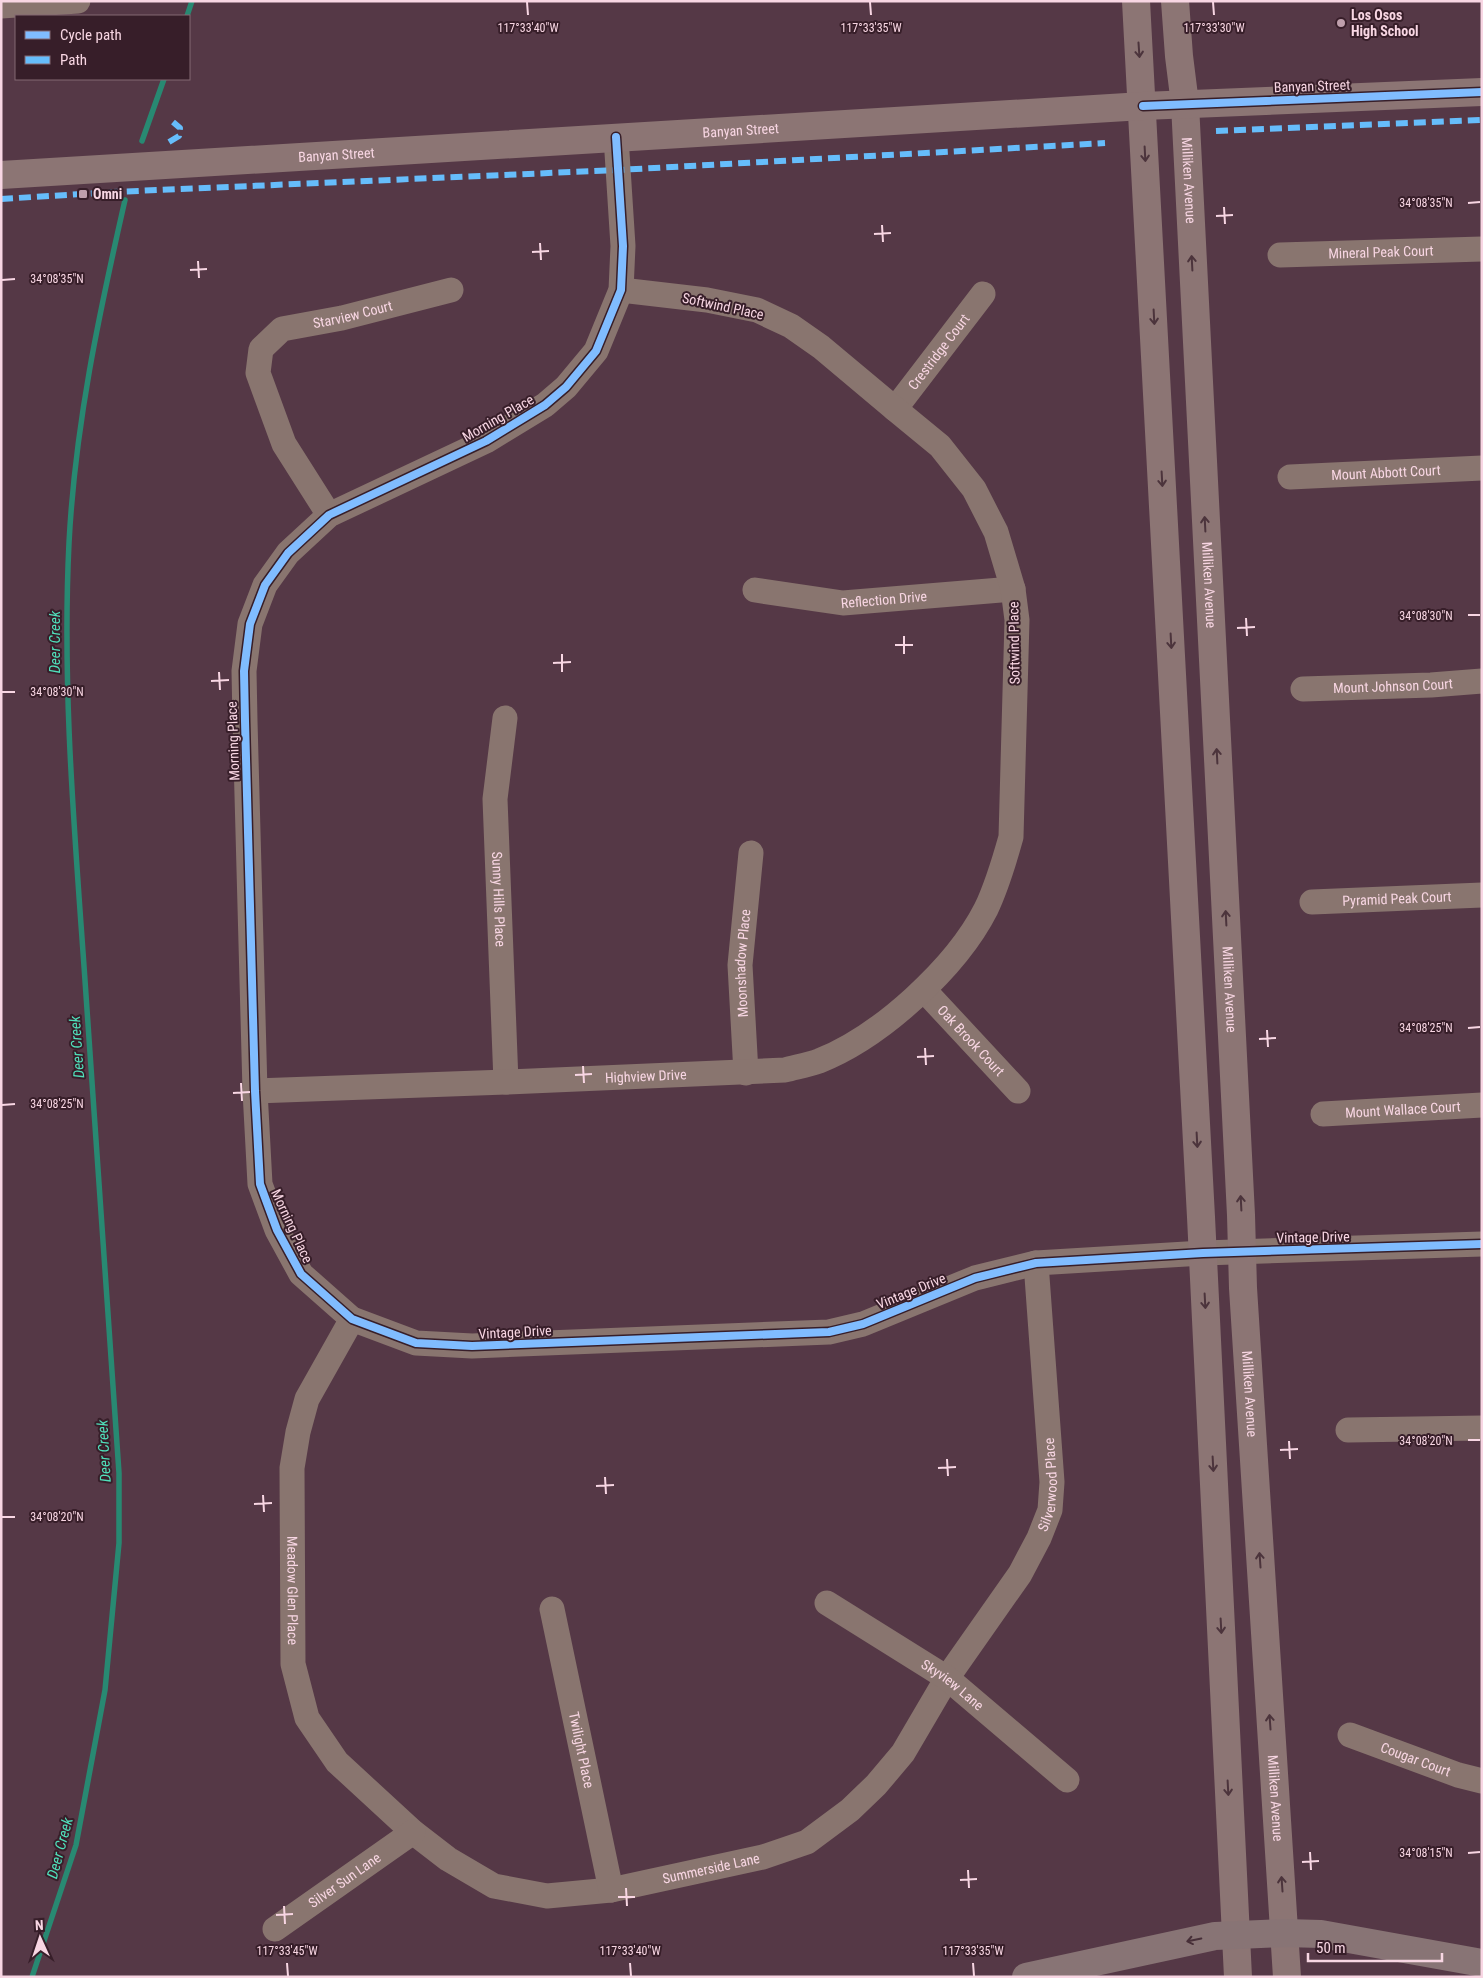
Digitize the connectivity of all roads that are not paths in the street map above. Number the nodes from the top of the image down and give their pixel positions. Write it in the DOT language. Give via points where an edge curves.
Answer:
graph roads {
  1 [pos="78,1"];
  2 [pos="1136,1"];
  3 [pos="1175,1"];
  4 [pos="1,6"];
  5 [pos="1482,92"];
  6 [pos="1185,104"];
  7 [pos="1143,106"];
  8 [pos="616,137"];
  9 [pos="1,175"];
  10 [pos="1482,248"];
  11 [pos="1280,254"];
  12 [pos="451,290"];
  13 [pos="621,290"];
  14 [pos="982,294"];
  15 [pos="895,409"];
  16 [pos="1482,468"];
  17 [pos="1290,477"];
  18 [pos="328,515"];
  19 [pos="1013,589"];
  20 [pos="755,590"];
  21 [pos="1482,681"];
  22 [pos="1303,689"];
  23 [pos="505,718"];
  24 [pos="751,853"];
  25 [pos="1482,896"];
  26 [pos="1312,902"];
  27 [pos="924,990"];
  28 [pos="746,1072"];
  29 [pos="506,1082"];
  30 [pos="255,1091"];
  31 [pos="1018,1091"];
  32 [pos="1482,1105"];
  33 [pos="1323,1114"];
  34 [pos="1482,1244"];
  35 [pos="1242,1252"];
  36 [pos="1203,1253"];
  37 [pos="1036,1263"];
  38 [pos="352,1319"];
  39 [pos="1482,1428"];
  40 [pos="1348,1430"];
  41 [pos="827,1603"];
  42 [pos="552,1609"];
  43 [pos="947,1678"];
  44 [pos="1350,1735"];
  45 [pos="1067,1780"];
  46 [pos="1482,1781"];
  47 [pos="413,1832"];
  48 [pos="610,1890"];
  49 [pos="275,1928"];
  50 [pos="1285,1933"];
  51 [pos="1235,1935"];
  52 [pos="1482,1963"];
  53 [pos="1026,1977"];
  54 [pos="1238,1977"];
  55 [pos="1287,1977"];
  1 -- 4 [label="street"];
  2 -- 7 [label="main road, one-way"];
  3 -- 6 [label="main road, Milliken Avenue"];
  5 -- 6 [label="main road, Banyan Street"];
  6 -- 7 [label="main road, Banyan Street"];
  35 -- 6 [label="main road, Milliken Avenue, one-way"];
  7 -- 8 [label="main road, Banyan Street"];
  7 -- 36 [label="main road, one-way"];
  8 -- 9 [label="main road, Banyan Street"];
  8 -- 13 [label="street, Morning Place" via="623,246"];
  10 -- 11 [label="street, Mineral Peak Court"];
  12 -- 18 [label="street, Starview Court" via="342,318 282,329 261,349 258,372 284,444"];
  13 -- 15 [label="street, Softwind Place" via="707,300 757,310 791,326 821,347"];
  13 -- 18 [label="street, Morning Place" via="596,351 566,387 545,405 486,441"];
  14 -- 15 [label="street, Crestridge Court"];
  15 -- 19 [label="street, Softwind Place" via="940,446 974,489 996,532"];
  16 -- 17 [label="street, Mount Abbott Court"];
  18 -- 30 [label="street, Morning Place" via="288,553 265,585 250,624 244,671"];
  19 -- 20 [label="street, Reflection Drive" via="843,603"];
  19 -- 27 [label="street, Softwind Place" via="1017,620 1011,837 1002,871 985,910 958,954"];
  21 -- 22 [label="street, Mount Johnson Court"];
  23 -- 29 [label="street, Sunny Hills Place" via="495,799"];
  24 -- 28 [label="street, Moonshadow Place" via="740,965"];
  25 -- 26 [label="street, Pyramid Peak Court"];
  27 -- 28 [label="street, Highview Drive" via="881,1025 819,1061 785,1070"];
  27 -- 31 [label="street, Oak Brook Court"];
  28 -- 29 [label="street, Highview Drive"];
  29 -- 30 [label="street, Highview Drive"];
  30 -- 38 [label="street, Morning Place" via="260,1184 277,1230 301,1274"];
  32 -- 33 [label="street, Mount Wallace Court"];
  34 -- 35 [label="street, Vintage Drive"];
  35 -- 36 [label="street, Vintage Drive"];
  50 -- 35 [label="main road, Milliken Avenue, one-way"];
  36 -- 37 [label="street, Vintage Drive"];
  36 -- 51 [label="main road, one-way"];
  37 -- 38 [label="street, Vintage Drive" via="975,1278 863,1324 829,1332 472,1346 416,1343"];
  37 -- 43 [label="street, Silverwood Place" via="1052,1482 1050,1510 1020,1574"];
  38 -- 47 [label="street, Meadow Glen Place" via="307,1399 298,1432 292,1468 294,1664 307,1718 337,1762"];
  39 -- 40 [label="street"];
  41 -- 43 [label="street, Skyview Lane"];
  42 -- 48 [label="street, Twilight Place"];
  43 -- 45 [label="street, Skyview Lane"];
  43 -- 48 [label="street, Summerside Lane" via="903,1753 876,1785 850,1810 807,1842 763,1857"];
  44 -- 46 [label="street, Cougar Court"];
  47 -- 48 [label="street, Summerside Lane" via="448,1859 494,1886 547,1896"];
  47 -- 49 [label="street, Silver Sun Lane"];
  50 -- 51 [label="highway"];
  50 -- 52 [label="highway" via="1320,1934"];
  50 -- 55 [label="main road, Milliken Avenue"];
  51 -- 53 [label="highway, one-way" via="1215,1936"];
  51 -- 54 [label="main road"];
}
